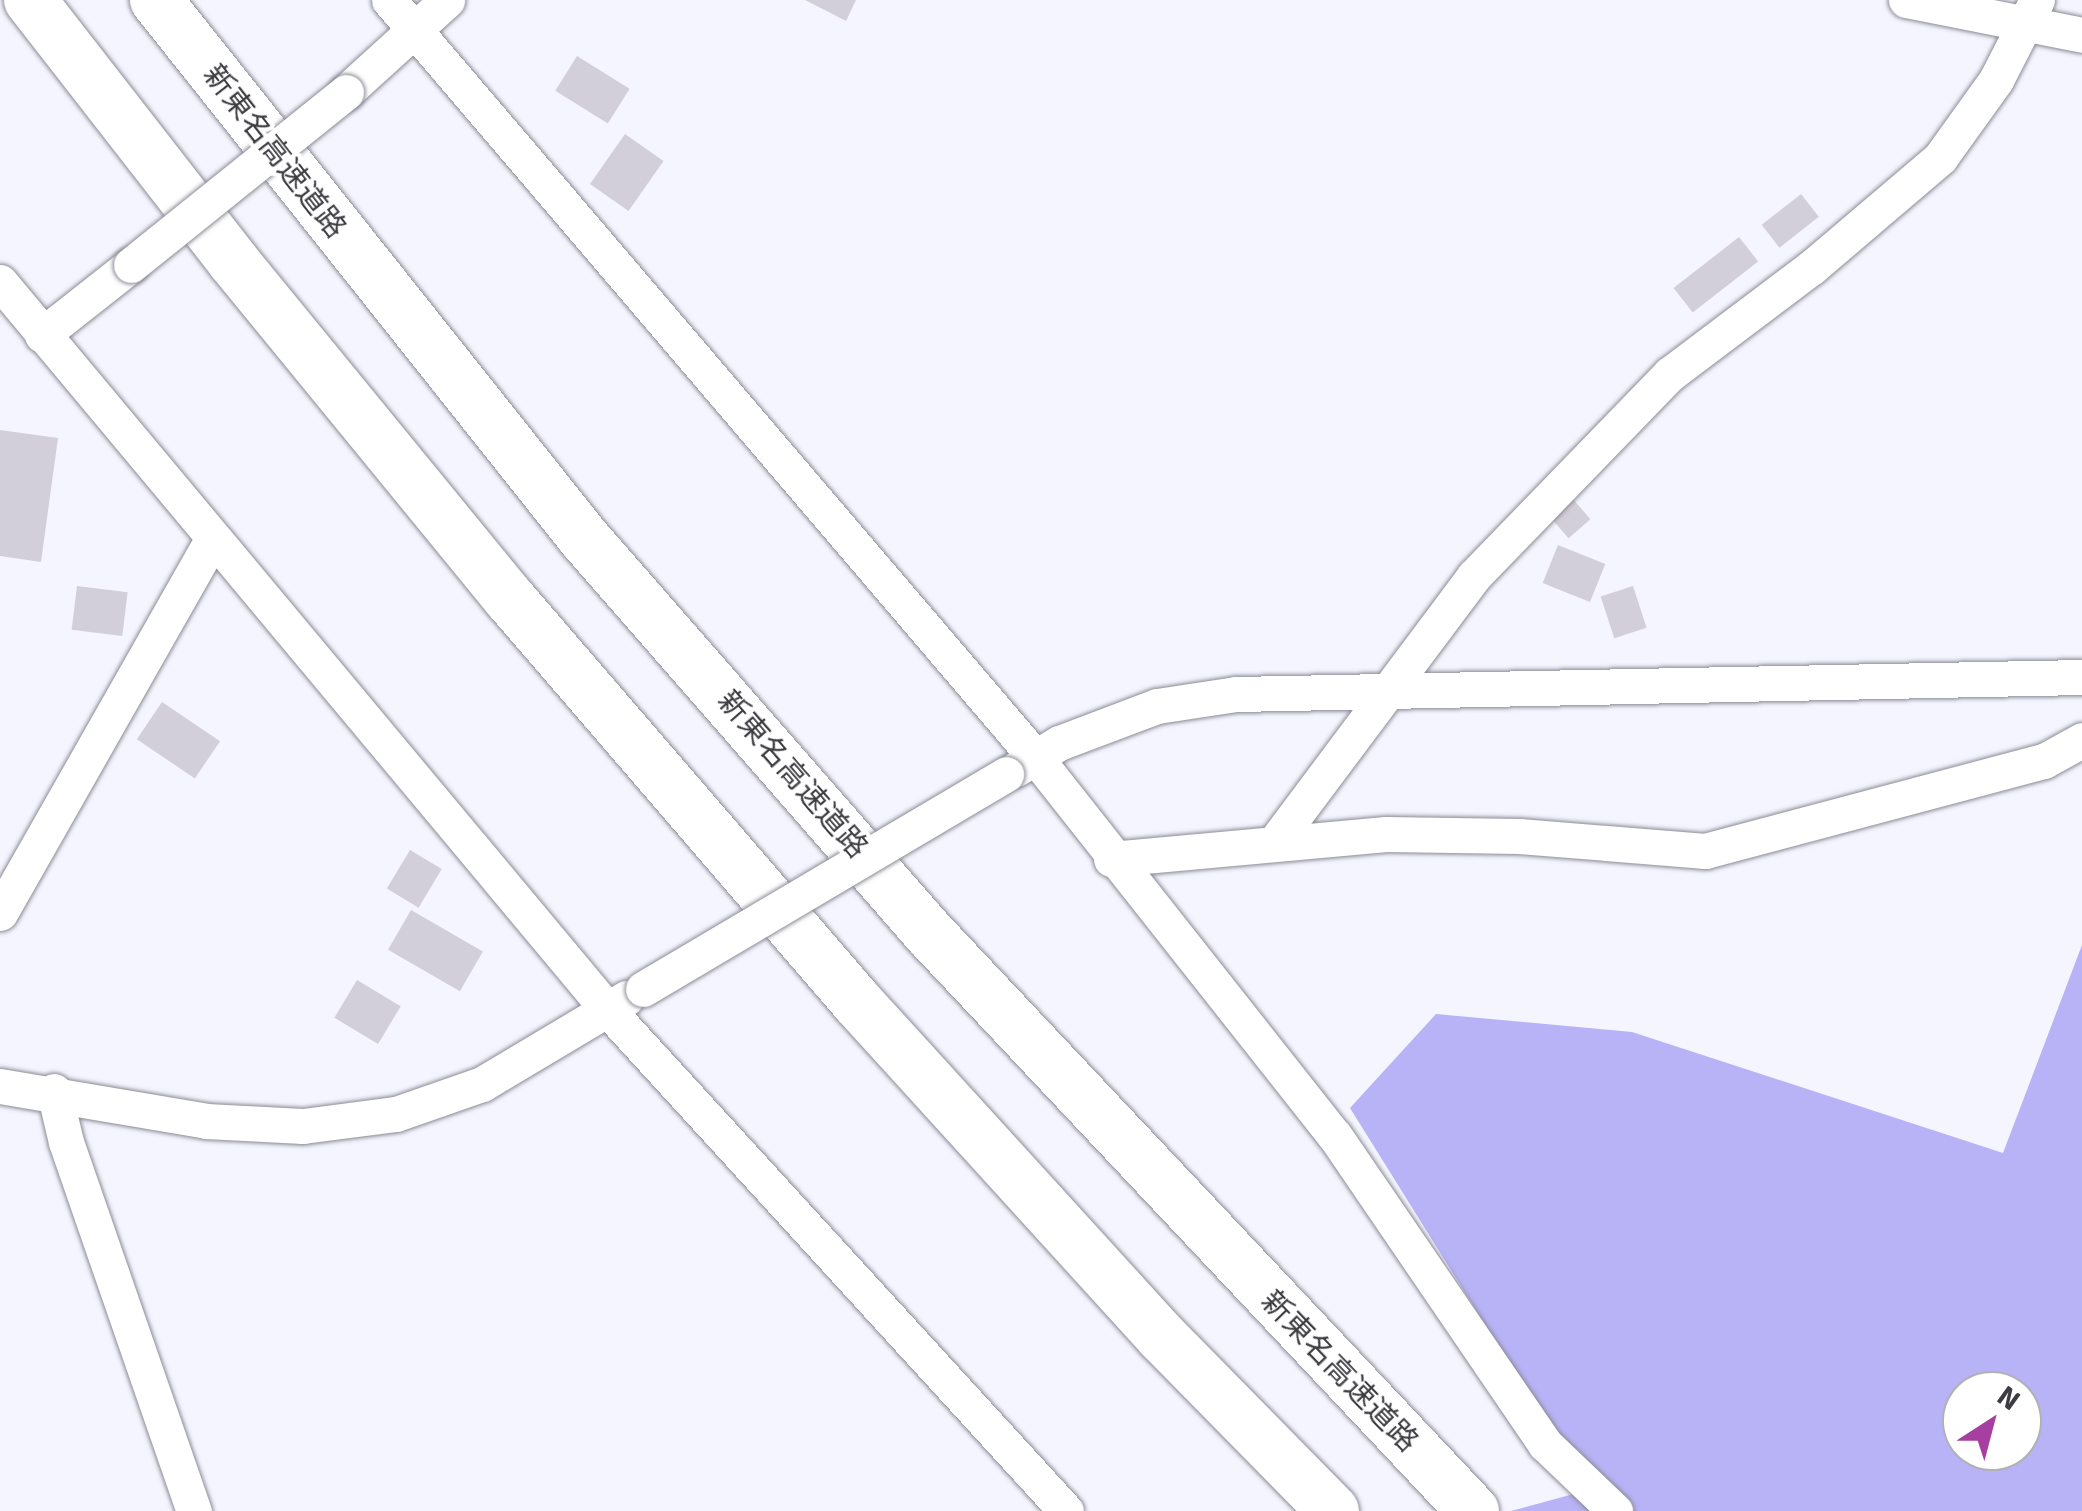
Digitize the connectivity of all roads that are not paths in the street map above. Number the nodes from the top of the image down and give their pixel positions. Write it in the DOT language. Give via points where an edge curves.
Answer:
graph roads {
  1 [pos="30,0"];
  2 [pos="156,0"];
  3 [pos="390,0"];
  4 [pos="447,0"];
  5 [pos="1906,0"];
  6 [pos="2034,12"];
  7 [pos="414,34"];
  8 [pos="2082,35"];
  9 [pos="0,282"];
  10 [pos="42,335"];
  11 [pos="211,542"];
  12 [pos="2082,676"];
  13 [pos="1392,687"];
  14 [pos="2082,740"];
  15 [pos="1021,766"];
  16 [pos="1275,842"];
  17 [pos="1112,858"];
  18 [pos="0,912"];
  19 [pos="607,1009"];
  20 [pos="0,1086"];
  21 [pos="54,1091"];
  22 [pos="194,1511"];
  23 [pos="1066,1511"];
  24 [pos="1333,1511"];
  25 [pos="1473,1511"];
  26 [pos="1615,1511"];
  1 -- 24 [label="highway" via="245,276 561,658 870,1016 1162,1337"];
  2 -- 25 [label="highway, 新東名高速道路" via="583,537 929,932"];
  3 -- 7 [label="street"];
  4 -- 7 [label="street"];
  5 -- 6 [label="street"];
  6 -- 8 [label="street"];
  6 -- 13 [label="street" via="1940,158 1812,267 1670,374 1474,576"];
  7 -- 10 [label="street, bridge"];
  7 -- 15 [label="street"];
  9 -- 10 [label="street"];
  10 -- 11 [label="street"];
  11 -- 18 [label="street"];
  11 -- 19 [label="street"];
  12 -- 13 [label="street"];
  13 -- 15 [label="street" via="1236,694 1157,706"];
  13 -- 16 [label="street"];
  14 -- 16 [label="street" via="2044,762 1705,851 1519,836"];
  15 -- 17 [label="street"];
  15 -- 19 [label="street, bridge"];
  16 -- 17 [label="street"];
  17 -- 26 [label="street" via="1336,1136 1545,1444"];
  19 -- 21 [label="street" via="482,1084 396,1114 303,1126 206,1121"];
  19 -- 23 [label="street"];
  20 -- 21 [label="street"];
  21 -- 22 [label="street"];
}
